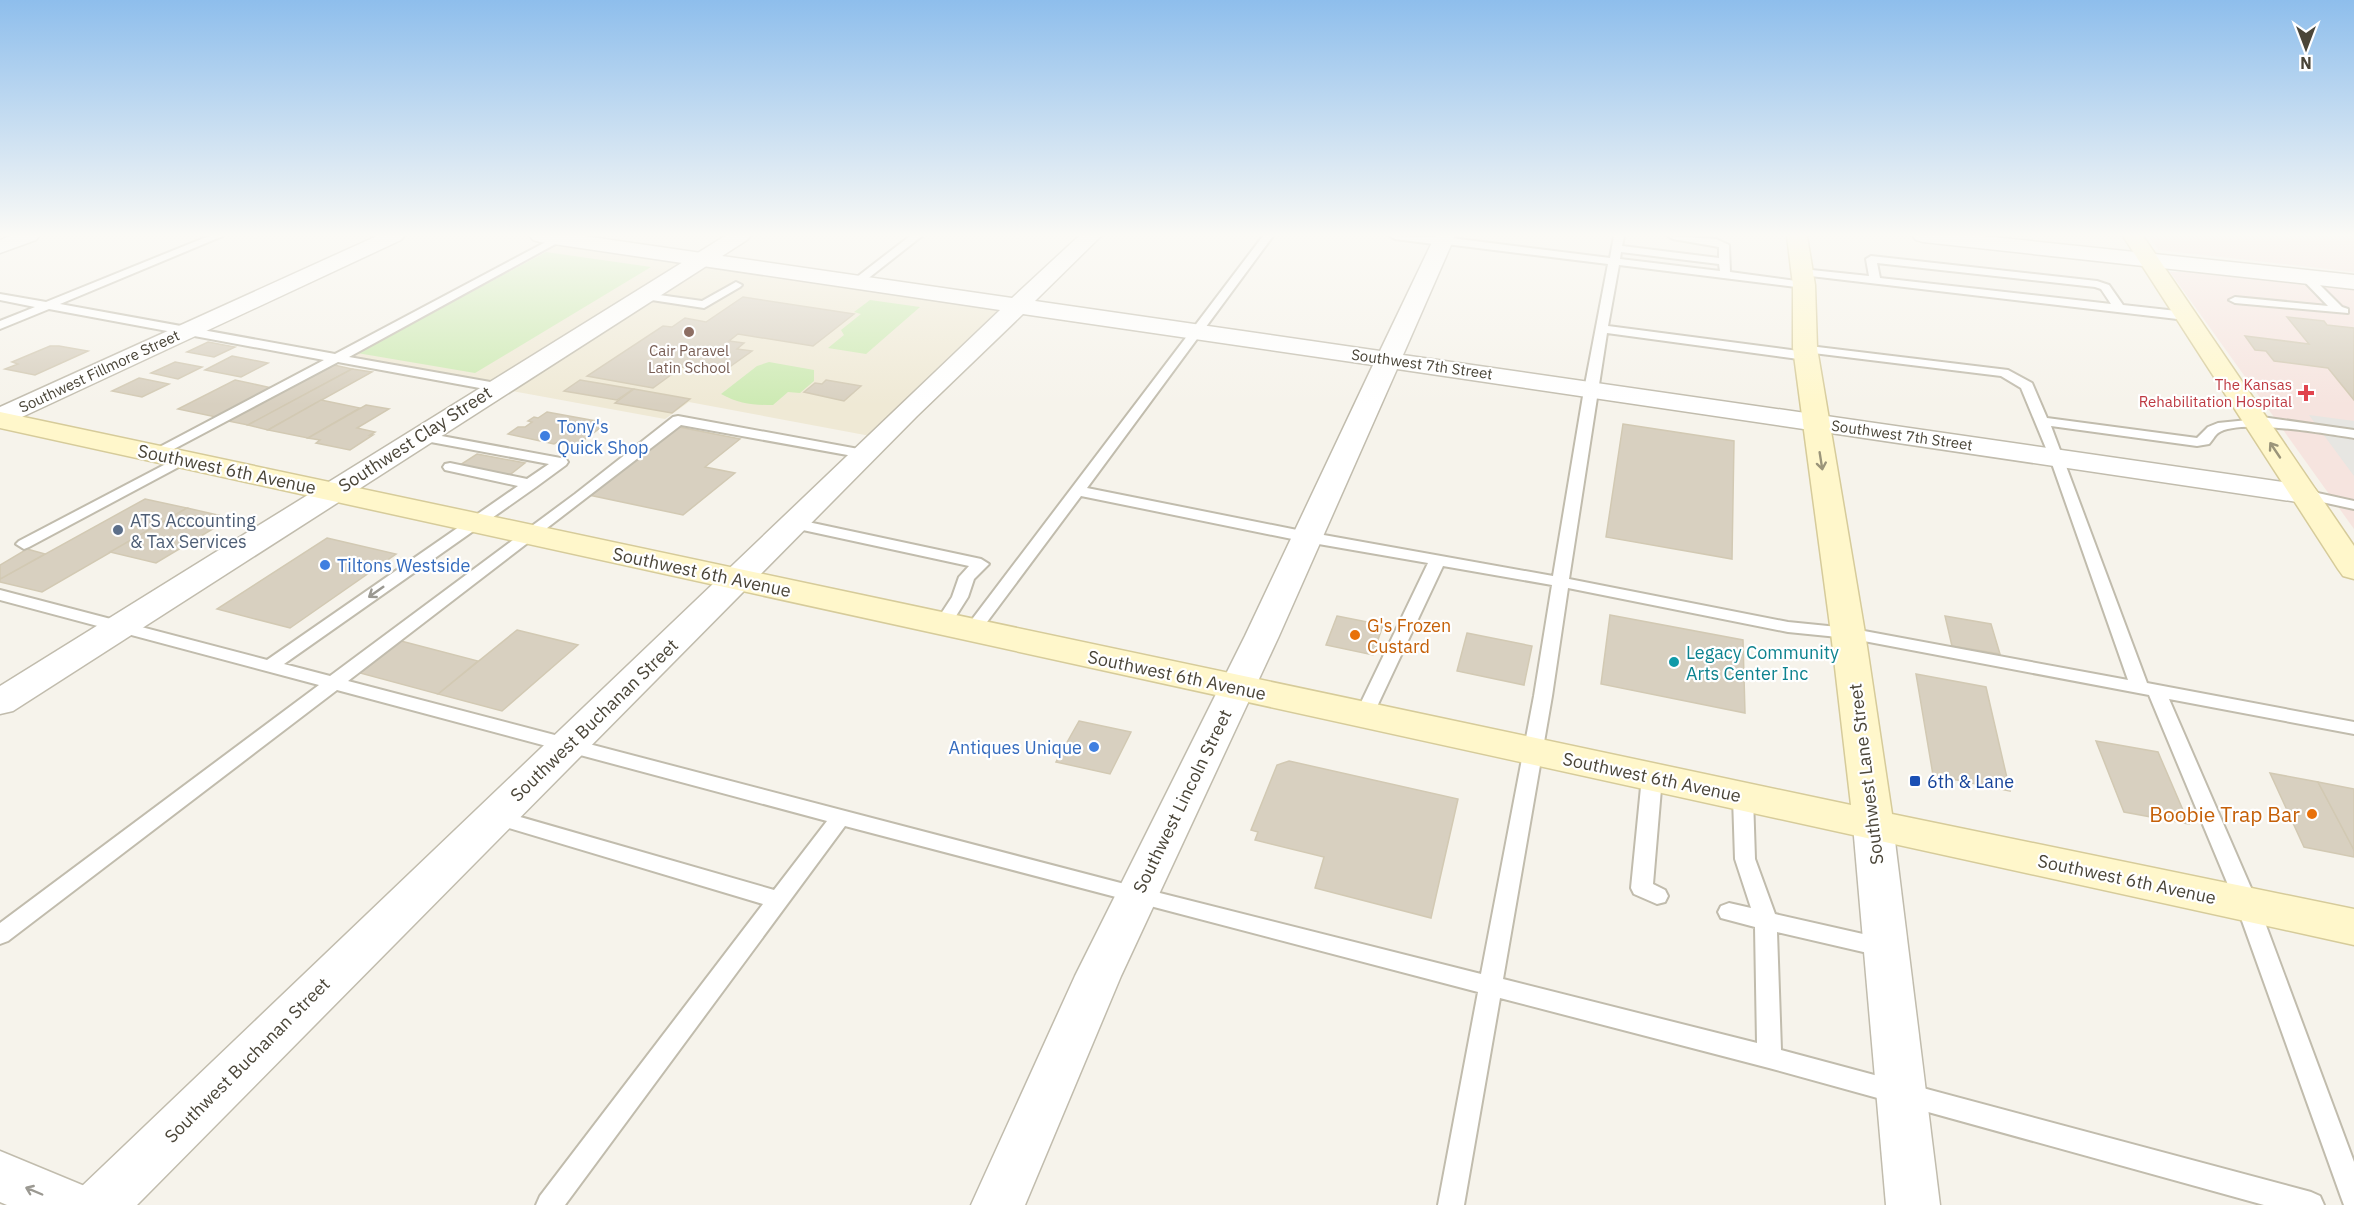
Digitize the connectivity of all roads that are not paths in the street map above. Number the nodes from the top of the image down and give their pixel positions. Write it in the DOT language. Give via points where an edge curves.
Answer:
graph roads {
  1 [pos="80,292"];
  2 [pos="270,292"];
  3 [pos="456,292"];
  4 [pos="651,292"];
  5 [pos="724,292"];
  6 [pos="925,292"];
  7 [pos="1032,292"];
  8 [pos="1227,292"];
  9 [pos="1418,292"];
  10 [pos="1608,292"];
  11 [pos="1804,292"];
  12 [pos="1980,292"];
  13 [pos="2050,292"];
  14 [pos="2107,292"];
  15 [pos="2170,292"];
  16 [pos="2321,292"];
  17 [pos="1995,294"];
  18 [pos="645,296"];
  19 [pos="0,297"];
  20 [pos="2235,300"];
  21 [pos="2055,301"];
  22 [pos="49,305"];
  23 [pos="1017,306"];
  24 [pos="2119,308"];
  25 [pos="2349,311"];
  26 [pos="2186,316"];
  27 [pos="0,325"];
  28 [pos="1601,329"];
  29 [pos="185,331"];
  30 [pos="1198,332"];
  31 [pos="1806,352"];
  32 [pos="338,358"];
  33 [pos="1387,359"];
  34 [pos="496,387"];
  35 [pos="1590,390"];
  36 [pos="0,418"];
  37 [pos="2041,420"];
  38 [pos="1815,422"];
  39 [pos="2256,422"];
  40 [pos="2354,434"];
  41 [pos="420,436"];
  42 [pos="480,447"];
  43 [pos="864,454"];
  44 [pos="170,456"];
  45 [pos="2057,458"];
  46 [pos="531,484"];
  47 [pos="1079,491"];
  48 [pos="333,492"];
  49 [pos="2304,494"];
  50 [pos="2354,505"];
  51 [pos="476,523"];
  52 [pos="794,524"];
  53 [pos="530,534"];
  54 [pos="1307,537"];
  55 [pos="24,544"];
  56 [pos="1438,560"];
  57 [pos="2354,569"];
  58 [pos="738,579"];
  59 [pos="1560,582"];
  60 [pos="0,595"];
  61 [pos="957,626"];
  62 [pos="120,627"];
  63 [pos="1848,633"];
  64 [pos="270,666"];
  65 [pos="331,683"];
  66 [pos="1238,688"];
  67 [pos="2148,689"];
  68 [pos="0,702"];
  69 [pos="1364,715"];
  70 [pos="2354,728"];
  71 [pos="568,745"];
  72 [pos="1531,751"];
  73 [pos="1652,777"];
  74 [pos="1743,797"];
  75 [pos="495,816"];
  76 [pos="841,817"];
  77 [pos="1873,825"];
  78 [pos="1136,895"];
  79 [pos="1657,896"];
  80 [pos="779,900"];
  81 [pos="2247,904"];
  82 [pos="1729,912"];
  83 [pos="1766,920"];
  84 [pos="2354,927"];
  85 [pos="0,935"];
  86 [pos="1886,948"];
  87 [pos="1490,984"];
  88 [pos="1768,1057"];
  89 [pos="1901,1092"];
  90 [pos="0,1176"];
  91 [pos="2354,1197"];
  92 [pos="68,1205"];
  93 [pos="100,1205"];
  94 [pos="549,1205"];
  95 [pos="998,1205"];
  96 [pos="1450,1205"];
  97 [pos="1913,1205"];
  98 [pos="2311,1205"];
  1 -- 22 [label="lane"];
  2 -- 29 [label="street, Southwest Fillmore Street"];
  3 -- 32 [label="lane"];
  4 -- 18 [label="street, Southwest Clay Street"];
  5 -- 18 [label="lane" via="704,305"];
  6 -- 23 [label="street, Southwest 7th Street"];
  7 -- 23 [label="street, Southwest Buchanan Street"];
  8 -- 30 [label="lane"];
  9 -- 33 [label="street, Southwest Lincoln Street"];
  10 -- 28 [label="lane"];
  11 -- 31 [label="main road, Southwest Lane Street"];
  12 -- 17 [label="lane"];
  13 -- 21 [label="lane"];
  14 -- 24 [label="lane"];
  15 -- 26 [label="main road"];
  16 -- 25 [label="lane" via="2338,309"];
  17 -- 21 [label="lane"];
  18 -- 34 [label="street, Southwest Clay Street"];
  19 -- 22 [label="lane"];
  20 -- 25 [label="lane"];
  21 -- 24 [label="lane"];
  22 -- 27 [label="lane"];
  22 -- 29 [label="lane"];
  23 -- 30 [label="street, Southwest 7th Street"];
  23 -- 43 [label="street, Southwest Buchanan Street"];
  24 -- 26 [label="lane"];
  26 -- 39 [label="main road"];
  28 -- 31 [label="lane"];
  28 -- 35 [label="lane"];
  29 -- 32 [label="lane"];
  29 -- 36 [label="street, Southwest Fillmore Street"];
  30 -- 33 [label="street, Southwest 7th Street"];
  30 -- 47 [label="lane"];
  31 -- 37 [label="lane" via="2004,373 2027,387"];
  31 -- 38 [label="main road, Southwest Lane Street"];
  32 -- 34 [label="lane"];
  32 -- 44 [label="lane"];
  33 -- 35 [label="street, Southwest 7th Street"];
  33 -- 54 [label="street, Southwest Lincoln Street"];
  34 -- 41 [label="street, Southwest Clay Street"];
  35 -- 38 [label="street, Southwest 7th Street"];
  35 -- 59 [label="lane"];
  36 -- 44 [label="main road, Southwest 6th Avenue"];
  37 -- 39 [label="lane" via="2197,442 2223,426"];
  37 -- 45 [label="lane"];
  38 -- 45 [label="street, Southwest 7th Street"];
  38 -- 63 [label="main road, Southwest Lane Street, one-way"];
  39 -- 40 [label="lane"];
  49 -- 39 [label="main road, one-way"];
  41 -- 42 [label="lane"];
  41 -- 48 [label="street, Southwest Clay Street"];
  42 -- 46 [label="lane" via="450,467"];
  42 -- 46 [label="lane" via="561,462"];
  43 -- 52 [label="street, Southwest Buchanan Street"];
  43 -- 53 [label="lane" via="678,420"];
  44 -- 48 [label="main road, Southwest 6th Avenue"];
  44 -- 55 [label="lane"];
  45 -- 49 [label="street, Southwest 7th Street"];
  45 -- 67 [label="lane"];
  46 -- 51 [label="lane"];
  47 -- 54 [label="lane"];
  47 -- 61 [label="lane"];
  48 -- 51 [label="main road, Southwest 6th Avenue"];
  48 -- 62 [label="street, Southwest Clay Street"];
  49 -- 50 [label="lane"];
  49 -- 57 [label="main road"];
  51 -- 53 [label="main road, Southwest 6th Avenue"];
  51 -- 64 [label="lane, one-way"];
  52 -- 58 [label="street, Southwest Buchanan Street"];
  52 -- 61 [label="lane" via="981,564 967,577"];
  53 -- 58 [label="main road, Southwest 6th Avenue"];
  53 -- 65 [label="lane"];
  54 -- 56 [label="lane"];
  54 -- 66 [label="street, Southwest Lincoln Street"];
  56 -- 59 [label="lane"];
  56 -- 69 [label="lane"];
  58 -- 61 [label="main road, Southwest 6th Avenue"];
  58 -- 71 [label="street, Southwest Buchanan Street"];
  59 -- 63 [label="lane" via="1788,627"];
  59 -- 72 [label="lane"];
  60 -- 62 [label="lane"];
  61 -- 66 [label="main road, Southwest 6th Avenue"];
  62 -- 64 [label="lane"];
  62 -- 68 [label="street, Southwest Clay Street"];
  63 -- 67 [label="lane"];
  63 -- 77 [label="main road, Southwest Lane Street"];
  64 -- 65 [label="lane"];
  65 -- 71 [label="lane"];
  65 -- 85 [label="lane"];
  66 -- 69 [label="main road, Southwest 6th Avenue"];
  66 -- 78 [label="street, Southwest Lincoln Street"];
  67 -- 70 [label="lane"];
  67 -- 81 [label="lane"];
  69 -- 72 [label="main road, Southwest 6th Avenue"];
  71 -- 75 [label="street, Southwest Buchanan Street"];
  71 -- 76 [label="lane"];
  72 -- 73 [label="main road, Southwest 6th Avenue"];
  72 -- 87 [label="lane"];
  73 -- 74 [label="main road, Southwest 6th Avenue"];
  73 -- 79 [label="lane" via="1642,888"];
  74 -- 77 [label="main road, Southwest 6th Avenue"];
  74 -- 83 [label="lane" via="1745,859"];
  75 -- 80 [label="lane"];
  75 -- 93 [label="street, Southwest Buchanan Street"];
  76 -- 78 [label="lane"];
  76 -- 80 [label="lane"];
  77 -- 81 [label="main road, Southwest 6th Avenue"];
  77 -- 86 [label="street, Southwest Lane Street"];
  78 -- 87 [label="lane"];
  78 -- 95 [label="street, Southwest Lincoln Street"];
  80 -- 94 [label="lane"];
  81 -- 84 [label="main road, Southwest 6th Avenue"];
  81 -- 91 [label="lane"];
  82 -- 83 [label="lane"];
  83 -- 86 [label="lane"];
  83 -- 88 [label="lane"];
  86 -- 89 [label="street, Southwest Lane Street"];
  87 -- 88 [label="lane"];
  87 -- 96 [label="lane"];
  88 -- 89 [label="lane"];
  89 -- 97 [label="street, Southwest Lane Street"];
  89 -- 98 [label="lane"];
  92 -- 90 [label="street, one-way"];
}
